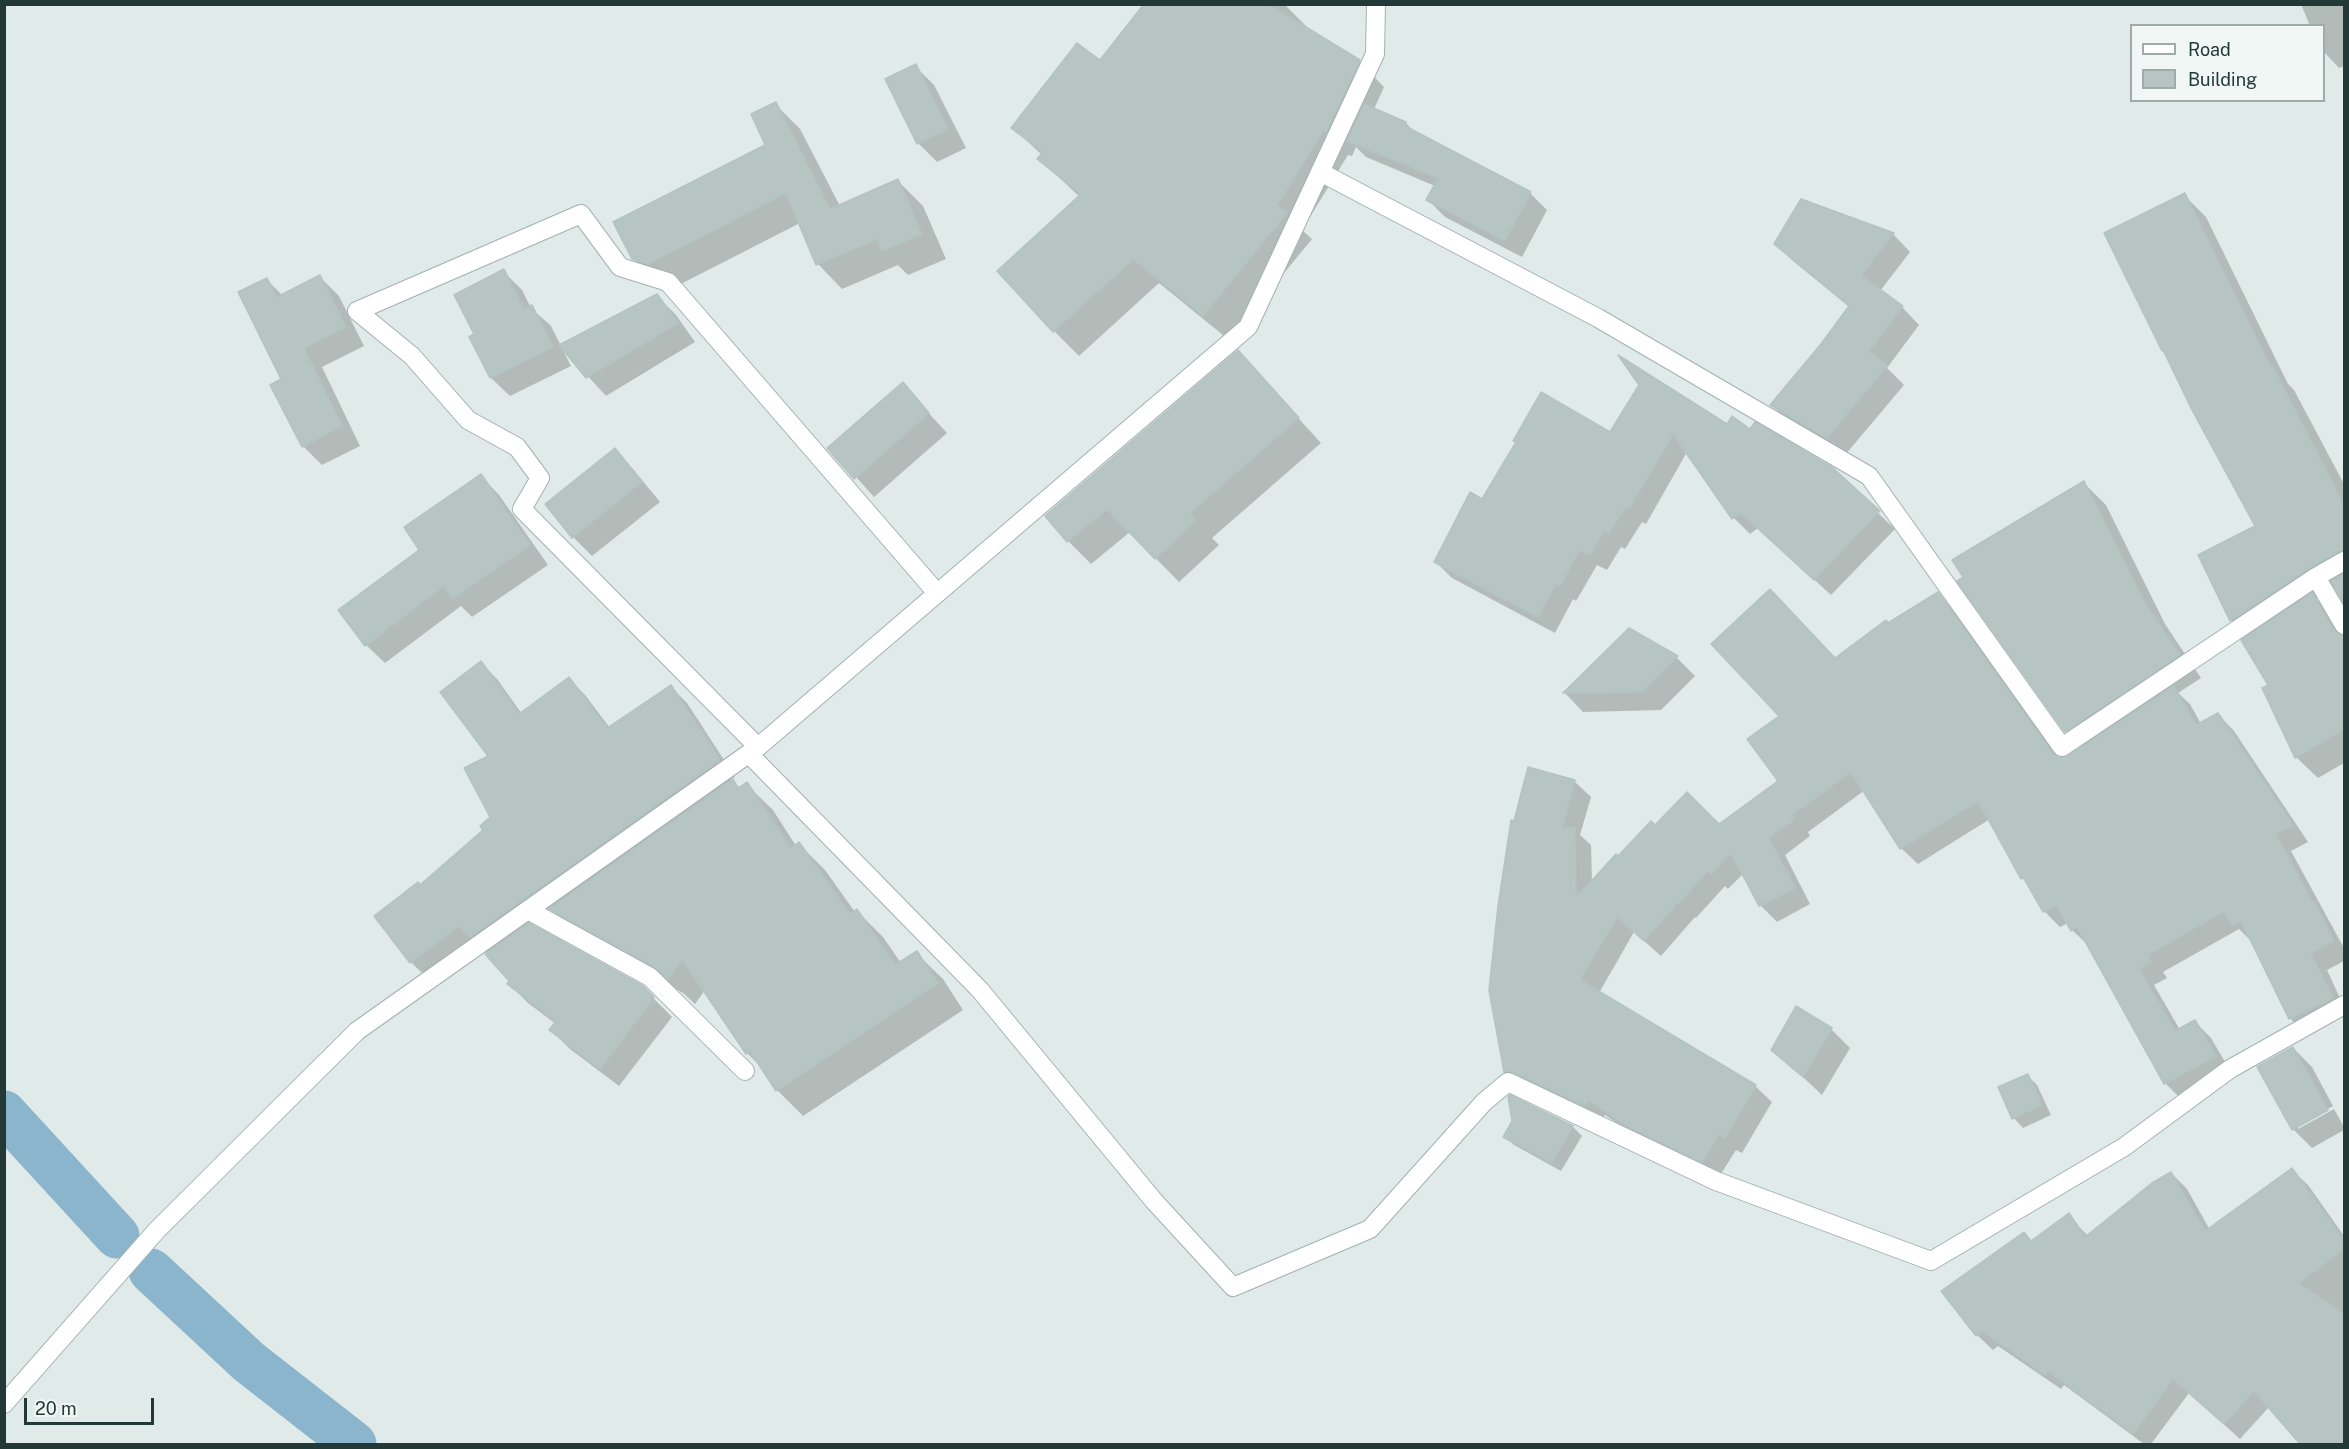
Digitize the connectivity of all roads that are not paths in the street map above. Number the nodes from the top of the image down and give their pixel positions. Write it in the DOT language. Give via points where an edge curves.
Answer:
graph roads {
  1 [pos="1376,4"];
  2 [pos="1320,172"];
  3 [pos="2344,561"];
  4 [pos="2316,577"];
  5 [pos="937,593"];
  6 [pos="2344,625"];
  7 [pos="753,750"];
  8 [pos="528,910"];
  9 [pos="2344,1005"];
  10 [pos="746,1071"];
  11 [pos="4,1404"];
  1 -- 2 [label="street" via="1375,54"];
  2 -- 4 [label="street" via="1598,318 1869,476 2062,747"];
  2 -- 5 [label="street" via="1248,327"];
  3 -- 4 [label="street"];
  4 -- 6 [label="street"];
  5 -- 7 [label="street"];
  5 -- 7 [label="street" via="668,282 620,267 581,214 357,311 412,356 468,420 517,447 540,478 522,508"];
  7 -- 8 [label="street"];
  7 -- 9 [label="street" via="980,990 1154,1201 1233,1287 1370,1229 1484,1102 1508,1082 1716,1181 1931,1261 2124,1148 2230,1069"];
  8 -- 10 [label="street" via="651,977"];
  8 -- 11 [label="street" via="357,1031 157,1230"];
}
